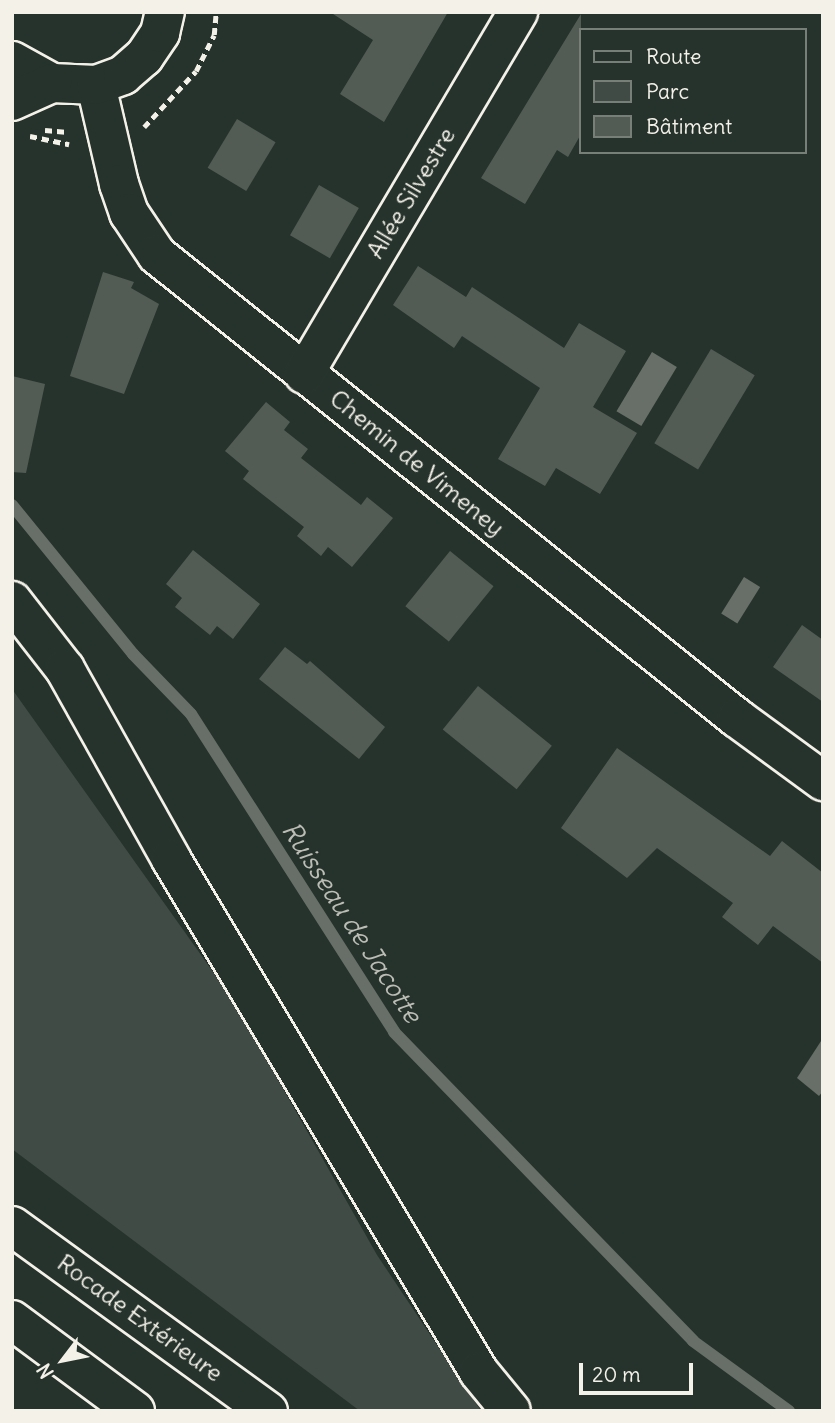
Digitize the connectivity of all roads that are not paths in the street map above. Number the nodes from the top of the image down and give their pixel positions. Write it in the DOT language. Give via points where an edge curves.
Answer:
graph roads {
  1 [pos="165,12"];
  2 [pos="518,12"];
  3 [pos="12,61"];
  4 [pos="52,83"];
  5 [pos="96,85"];
  6 [pos="12,102"];
  7 [pos="304,374"];
  8 [pos="12,601"];
  9 [pos="823,781"];
  10 [pos="12,1226"];
  11 [pos="12,1320"];
  12 [pos="135,1411"];
  13 [pos="268,1411"];
  14 [pos="511,1411"];
  1 -- 5 [label="main road" via="160,33 144,57 123,75"];
  2 -- 7 [label="main road, Allée Silvestre"];
  3 -- 4 [label="main road"];
  4 -- 5 [label="main road"];
  4 -- 6 [label="main road"];
  5 -- 7 [label="main road, Chemin de Vimeney" via="118,184 129,213 157,255"];
  7 -- 9 [label="main road, Chemin de Vimeney"];
  8 -- 14 [label="main road" via="65,669 171,859 465,1348"];
  10 -- 13 [label="main road, Rocade Extérieure"];
  11 -- 12 [label="main road"];
}
